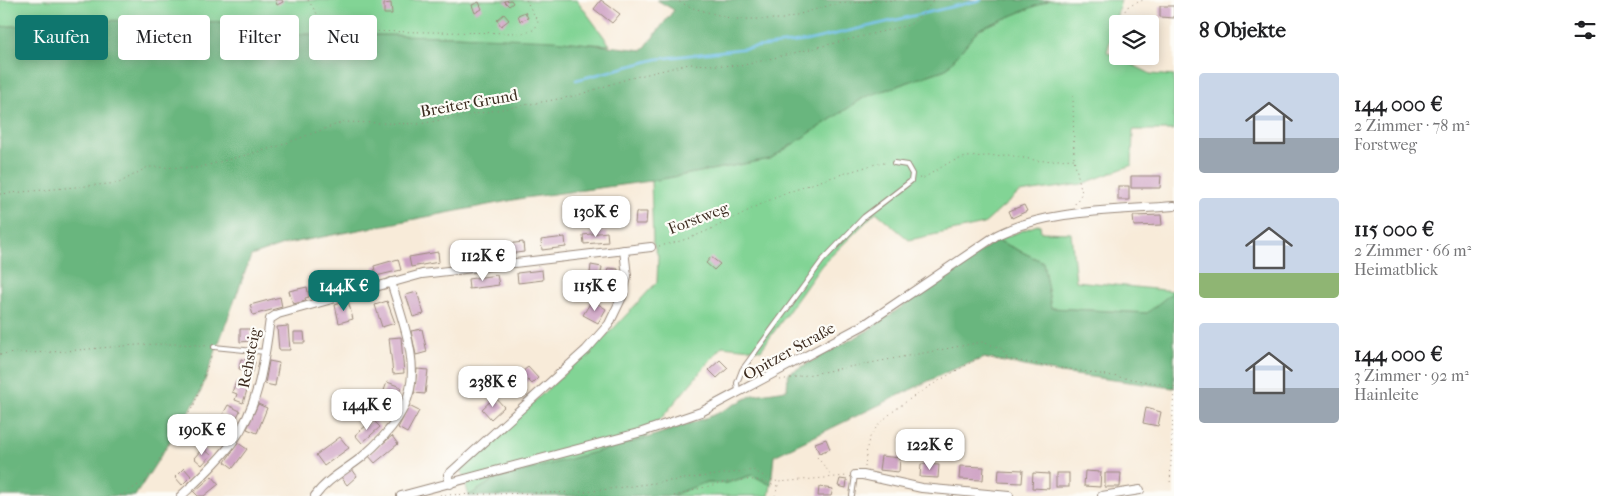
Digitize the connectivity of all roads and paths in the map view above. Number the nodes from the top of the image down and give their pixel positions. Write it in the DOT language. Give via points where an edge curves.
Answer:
graph roads {
  1 [pos="308,0"];
  2 [pos="526,0"];
  3 [pos="675,0"];
  4 [pos="897,0"];
  5 [pos="923,0"];
  6 [pos="937,0"];
  7 [pos="1143,0"];
  8 [pos="933,1"];
  9 [pos="1123,15"];
  10 [pos="1073,96"];
  11 [pos="1074,159"];
  12 [pos="894,164"];
  13 [pos="912,174"];
  14 [pos="0,194"];
  15 [pos="1174,206"];
  16 [pos="1074,215"];
  17 [pos="651,247"];
  18 [pos="624,250"];
  19 [pos="391,282"];
  20 [pos="596,292"];
  21 [pos="621,298"];
  22 [pos="270,319"];
  23 [pos="214,347"];
  24 [pos="266,352"];
  25 [pos="0,354"];
  26 [pos="1008,360"];
  27 [pos="776,380"];
  28 [pos="1174,386"];
  29 [pos="739,394"];
  30 [pos="816,457"];
  31 [pos="859,475"];
  32 [pos="832,476"];
  33 [pos="779,482"];
  34 [pos="450,484"];
  35 [pos="778,486"];
  36 [pos="1170,486"];
  37 [pos="434,487"];
  38 [pos="922,488"];
  39 [pos="1140,490"];
  40 [pos="120,496"];
  41 [pos="182,496"];
  42 [pos="315,496"];
  43 [pos="401,496"];
  44 [pos="674,496"];
  45 [pos="776,496"];
  46 [pos="852,496"];
  47 [pos="920,496"];
  48 [pos="1009,496"];
  49 [pos="1102,496"];
  1 -- 2 [label="path" via="325,26 336,30 526,33 535,29 538,22"];
  3 -- 4 [label="path" via="733,18 783,19 834,4"];
  5 -- 8 [label="path"];
  6 -- 8 [label="path"];
  7 -- 9 [label="path" via="1127,7"];
  8 -- 14 [label="path, Breiter Grund" via="909,26 740,66 689,64 627,78 575,96 419,124 343,122 276,147 197,168 148,167 119,183"];
  10 -- 11 [label="path"];
  11 -- 13 [label="path" via="1040,161 1008,155 966,156 922,179"];
  11 -- 16 [label="path" via="1082,193 1073,204"];
  12 -- 13 [label="lane" via="907,165"];
  12 -- 17 [label="path, Forstweg" via="879,163 848,172 769,200 696,236"];
  13 -- 29 [label="lane" via="908,184 864,217 822,261 742,370 737,383"];
  15 -- 16 [label="street, Opitzer Straße"];
  16 -- 29 [label="street, Opitzer Straße" via="1037,220 997,234 864,325"];
  17 -- 18 [label="street, Forstweg"];
  18 -- 19 [label="street, Forstweg" via="452,269"];
  18 -- 21 [label="street" via="627,276"];
  19 -- 22 [label="street, Forstweg"];
  19 -- 42 [label="street" via="410,348 410,388 404,411 390,431"];
  20 -- 21 [label="lane"];
  21 -- 34 [label="street" via="608,324 586,350 448,475"];
  22 -- 24 [label="street, Rehsteig"];
  23 -- 24 [label="lane"];
  23 -- 25 [label="path" via="167,343"];
  23 -- 40 [label="path" via="194,404 145,481"];
  24 -- 41 [label="street, Rehsteig" via="255,399 240,430"];
  26 -- 27 [label="path" via="1001,348 982,342"];
  26 -- 28 [label="path"];
  26 -- 31 [label="path" via="984,355 912,398 879,423 869,439"];
  28 -- 36 [label="path"];
  29 -- 34 [label="street, Opitzer Straße" via="701,412 642,432"];
  30 -- 32 [label="path"];
  31 -- 32 [label="path"];
  31 -- 38 [label="street"];
  31 -- 46 [label="lane"];
  32 -- 33 [label="path"];
  33 -- 35 [label="path"];
  33 -- 37 [label="path" via="752,470 586,492 440,496"];
  34 -- 37 [label="street, Opitzer Straße"];
  35 -- 44 [label="path" via="757,480 745,481 706,486"];
  35 -- 45 [label="path"];
  37 -- 43 [label="street, Opitzer Straße"];
  38 -- 47 [label="street"];
  38 -- 48 [label="street"];
  39 -- 49 [label="street"];
}
